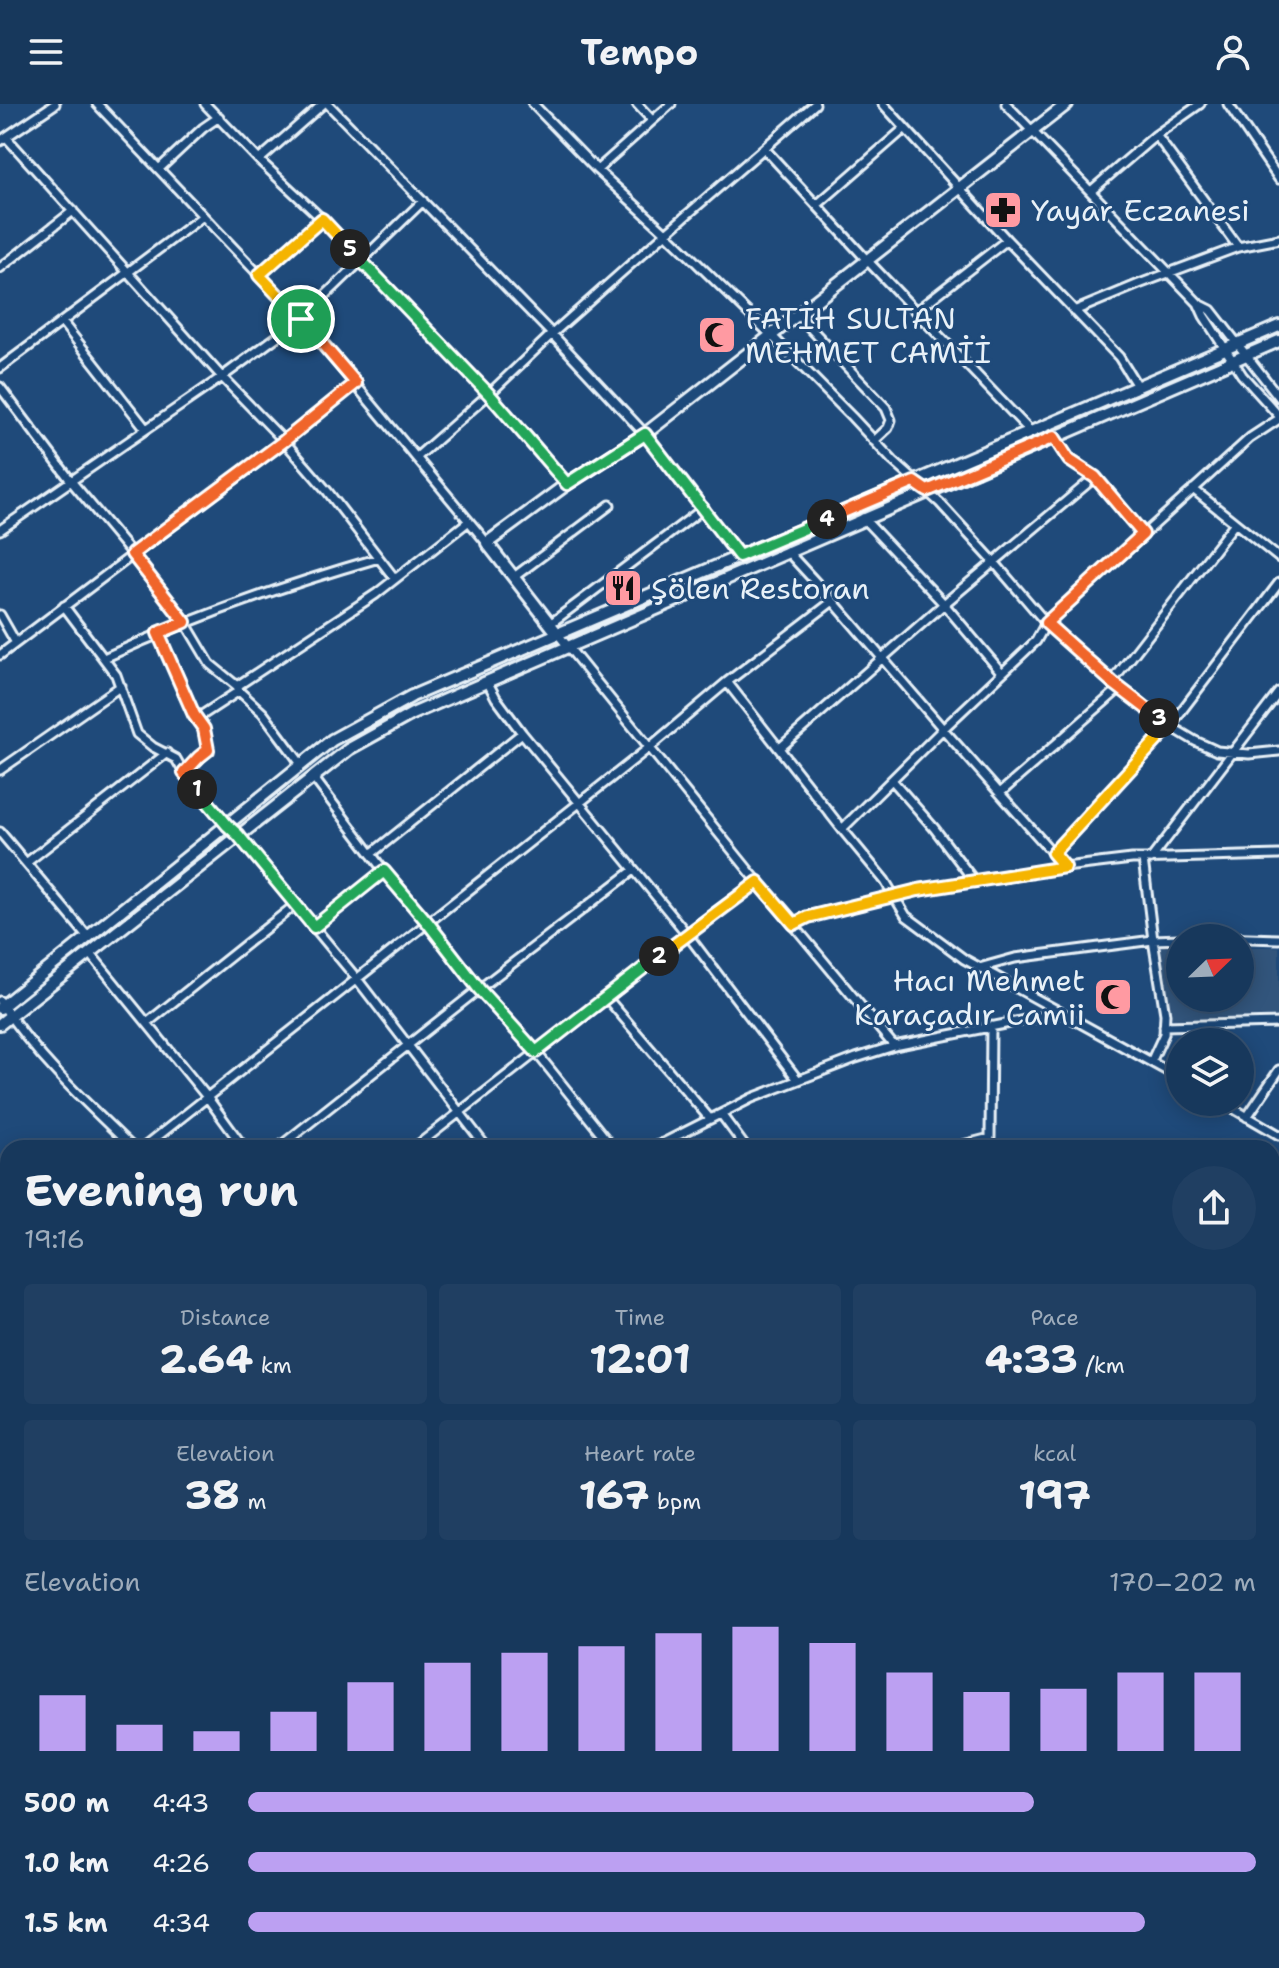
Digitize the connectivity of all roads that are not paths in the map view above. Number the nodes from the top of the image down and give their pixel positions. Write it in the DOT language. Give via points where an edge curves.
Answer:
graph roads {
  1 [pos="55,104"];
  2 [pos="97,104"];
  3 [pos="205,104"];
  4 [pos="326,104"];
  5 [pos="533,104"];
  6 [pos="637,104"];
  7 [pos="671,104"];
  8 [pos="815,104"];
  9 [pos="883,104"];
  10 [pos="1006,104"];
  11 [pos="1067,104"];
  12 [pos="1200,104"];
  13 [pos="1228,104"];
  14 [pos="219,117"];
  15 [pos="652,120"];
  16 [pos="905,128"];
  17 [pos="1032,131"];
  18 [pos="1156,135"];
  19 [pos="3,139"];
  20 [pos="764,148"];
  21 [pos="259,160"];
  22 [pos="159,169"];
  23 [pos="597,170"];
  24 [pos="1279,179"];
  25 [pos="959,187"];
  26 [pos="1091,191"];
  27 [pos="423,201"];
  28 [pos="817,205"];
  29 [pos="73,211"];
  30 [pos="203,216"];
  31 [pos="322,219"];
  32 [pos="666,233"];
  33 [pos="1279,239"];
  34 [pos="1007,240"];
  35 [pos="1238,247"];
  36 [pos="866,259"];
  37 [pos="361,261"];
  38 [pos="0,268"];
  39 [pos="128,272"];
  40 [pos="1168,273"];
  41 [pos="259,275"];
  42 [pos="1199,304"];
  43 [pos="916,311"];
  44 [pos="1074,311"];
  45 [pos="798,315"];
  46 [pos="301,319"];
  47 [pos="62,322"];
  48 [pos="1279,326"];
  49 [pos="552,334"];
  50 [pos="772,336"];
  51 [pos="1279,341"];
  52 [pos="1237,344"];
  53 [pos="1224,349"];
  54 [pos="1245,355"];
  55 [pos="1232,361"];
  56 [pos="0,368"];
  57 [pos="222,377"];
  58 [pos="356,383"];
  59 [pos="1137,386"];
  60 [pos="0,387"];
  61 [pos="489,394"];
  62 [pos="1279,397"];
  63 [pos="1279,418"];
  64 [pos="146,429"];
  65 [pos="1031,432"];
  66 [pos="645,434"];
  67 [pos="1054,437"];
  68 [pos="284,441"];
  69 [pos="874,441"];
  70 [pos="417,457"];
  71 [pos="1095,477"];
  72 [pos="71,481"];
  73 [pos="914,482"];
  74 [pos="567,484"];
  75 [pos="1193,489"];
  76 [pos="927,491"];
  77 [pos="610,505"];
  78 [pos="704,508"];
  79 [pos="863,518"];
  80 [pos="469,521"];
  81 [pos="1235,523"];
  82 [pos="0,530"];
  83 [pos="1143,534"];
  84 [pos="487,543"];
  85 [pos="787,551"];
  86 [pos="132,554"];
  87 [pos="739,556"];
  88 [pos="379,558"];
  89 [pos="1279,558"];
  90 [pos="994,562"];
  91 [pos="514,577"];
  92 [pos="395,579"];
  93 [pos="1279,583"];
  94 [pos="833,601"];
  95 [pos="944,604"];
  96 [pos="64,606"];
  97 [pos="0,615"];
  98 [pos="185,622"];
  99 [pos="1046,623"];
  100 [pos="553,628"];
  101 [pos="158,633"];
  102 [pos="16,643"];
  103 [pos="568,646"];
  104 [pos="0,655"];
  105 [pos="882,657"];
  106 [pos="104,658"];
  107 [pos="1002,673"];
  108 [pos="487,681"];
  109 [pos="727,682"];
  110 [pos="1112,682"];
  111 [pos="121,686"];
  112 [pos="238,688"];
  113 [pos="1120,688"];
  114 [pos="1279,692"];
  115 [pos="196,719"];
  116 [pos="1170,726"];
  117 [pos="943,729"];
  118 [pos="522,733"];
  119 [pos="650,747"];
  120 [pos="780,748"];
  121 [pos="1279,751"];
  122 [pos="167,753"];
  123 [pos="1233,753"];
  124 [pos="301,764"];
  125 [pos="0,770"];
  126 [pos="184,773"];
  127 [pos="313,777"];
  128 [pos="892,780"];
  129 [pos="1000,793"];
  130 [pos="579,804"];
  131 [pos="227,825"];
  132 [pos="842,829"];
  133 [pos="0,832"];
  134 [pos="238,835"];
  135 [pos="1053,853"];
  136 [pos="371,854"];
  137 [pos="1279,855"];
  138 [pos="1147,859"];
  139 [pos="26,863"];
  140 [pos="1065,867"];
  141 [pos="634,870"];
  142 [pos="384,871"];
  143 [pos="758,882"];
  144 [pos="975,882"];
  145 [pos="895,896"];
  146 [pos="295,905"];
  147 [pos="428,923"];
  148 [pos="794,924"];
  149 [pos="314,927"];
  150 [pos="687,934"];
  151 [pos="88,937"];
  152 [pos="1254,938"];
  153 [pos="1279,939"];
  154 [pos="1153,940"];
  155 [pos="1166,940"];
  156 [pos="90,953"];
  157 [pos="979,968"];
  158 [pos="357,979"];
  159 [pos="479,989"];
  160 [pos="606,997"];
  161 [pos="1,1005"];
  162 [pos="1060,1013"];
  163 [pos="10,1016"];
  164 [pos="147,1023"];
  165 [pos="1279,1023"];
  166 [pos="0,1024"];
  167 [pos="991,1026"];
  168 [pos="1164,1026"];
  169 [pos="406,1046"];
  170 [pos="894,1046"];
  171 [pos="536,1052"];
  172 [pos="1151,1062"];
  173 [pos="1166,1070"];
  174 [pos="1279,1070"];
  175 [pos="798,1080"];
  176 [pos="207,1097"];
  177 [pos="459,1112"];
  178 [pos="721,1114"];
  179 [pos="1247,1117"];
  180 [pos="710,1119"];
  181 [pos="1279,1135"];
  182 [pos="125,1140"];
  183 [pos="153,1140"];
  184 [pos="238,1140"];
  185 [pos="289,1140"];
  186 [pos="424,1140"];
  187 [pos="481,1140"];
  188 [pos="607,1140"];
  189 [pos="669,1140"];
  190 [pos="740,1140"];
  191 [pos="982,1140"];
  1 -- 19 [label="street"];
  2 -- 22 [label="street"];
  3 -- 14 [label="street"];
  4 -- 21 [label="street"];
  4 -- 27 [label="street"];
  5 -- 23 [label="street"];
  6 -- 15 [label="street"];
  7 -- 15 [label="street"];
  8 -- 20 [label="street"];
  9 -- 16 [label="street"];
  10 -- 17 [label="street"];
  11 -- 17 [label="main road"];
  12 -- 18 [label="street"];
  13 -- 24 [label="street"];
  14 -- 21 [label="street"];
  14 -- 22 [label="street"];
  15 -- 23 [label="street"];
  16 -- 25 [label="street"];
  16 -- 28 [label="street"];
  17 -- 25 [label="main road"];
  17 -- 26 [label="street"];
  18 -- 26 [label="street"];
  18 -- 35 [label="street"];
  19 -- 29 [label="street"];
  20 -- 28 [label="street"];
  20 -- 32 [label="street"];
  21 -- 31 [label="street"];
  22 -- 30 [label="street"];
  23 -- 32 [label="street"];
  25 -- 34 [label="street"];
  25 -- 36 [label="main road"];
  26 -- 40 [label="street"];
  27 -- 37 [label="street"];
  27 -- 49 [label="street"];
  28 -- 36 [label="street"];
  29 -- 38 [label="street"];
  29 -- 39 [label="street"];
  30 -- 39 [label="street"];
  30 -- 41 [label="street"];
  31 -- 37 [label="street"];
  31 -- 41 [label="street"];
  32 -- 49 [label="street"];
  32 -- 50 [label="street"];
  33 -- 35 [label="street"];
  34 -- 43 [label="street"];
  34 -- 44 [label="street"];
  35 -- 40 [label="street"];
  36 -- 43 [label="street"];
  36 -- 45 [label="main road"];
  37 -- 46 [label="street"];
  37 -- 61 [label="street"];
  39 -- 47 [label="street"];
  39 -- 57 [label="street"];
  40 -- 42 [label="street"];
  40 -- 44 [label="street"];
  41 -- 46 [label="street"];
  42 -- 52 [label="street" via="1211,310"];
  42 -- 53 [label="street"];
  43 -- 65 [label="street"];
  44 -- 59 [label="street" via="1119,357"];
  45 -- 50 [label="main road"];
  45 -- 69 [label="street" via="886,408 891,420"];
  46 -- 57 [label="street"];
  46 -- 58 [label="street"];
  47 -- 56 [label="street"];
  47 -- 64 [label="street"];
  48 -- 52 [label="main road"];
  49 -- 61 [label="street"];
  49 -- 66 [label="street"];
  50 -- 66 [label="main road"];
  50 -- 69 [label="street"];
  51 -- 54 [label="main road"];
  52 -- 53 [label="main road"];
  52 -- 54 [label="street"];
  53 -- 55 [label="street"];
  53 -- 59 [label="main road"];
  54 -- 55 [label="main road"];
  54 -- 62 [label="street"];
  55 -- 63 [label="street"];
  55 -- 67 [label="main road"];
  57 -- 64 [label="street"];
  57 -- 68 [label="street"];
  58 -- 68 [label="street"];
  58 -- 70 [label="street"];
  59 -- 65 [label="main road"];
  60 -- 72 [label="street"];
  61 -- 70 [label="street"];
  61 -- 74 [label="street"];
  63 -- 75 [label="street"];
  64 -- 72 [label="street"];
  65 -- 73 [label="main road"];
  66 -- 74 [label="main road"];
  66 -- 78 [label="street"];
  67 -- 71 [label="street" via="1069,460"];
  67 -- 76 [label="main road"];
  68 -- 86 [label="street"];
  68 -- 88 [label="street"];
  69 -- 73 [label="street"];
  70 -- 80 [label="street"];
  71 -- 83 [label="street"];
  71 -- 90 [label="street"];
  72 -- 82 [label="street"];
  72 -- 86 [label="street"];
  73 -- 76 [label="street"];
  73 -- 87 [label="main road"];
  74 -- 84 [label="main road"];
  75 -- 81 [label="street"];
  75 -- 83 [label="street"];
  76 -- 79 [label="main road"];
  76 -- 90 [label="street"];
  77 -- 91 [label="street"];
  78 -- 87 [label="street"];
  78 -- 100 [label="street"];
  79 -- 85 [label="main road"];
  79 -- 95 [label="street"];
  80 -- 84 [label="street"];
  80 -- 92 [label="street"];
  81 -- 89 [label="street"];
  81 -- 110 [label="street"];
  83 -- 99 [label="street"];
  84 -- 91 [label="main road"];
  85 -- 94 [label="street"];
  85 -- 103 [label="main road"];
  86 -- 96 [label="street"];
  86 -- 98 [label="street"];
  87 -- 100 [label="main road"];
  88 -- 92 [label="street"];
  88 -- 98 [label="street"];
  90 -- 95 [label="street"];
  90 -- 99 [label="street"];
  91 -- 100 [label="main road"];
  92 -- 112 [label="street"];
  93 -- 116 [label="street"];
  94 -- 105 [label="street"];
  94 -- 109 [label="street"];
  95 -- 105 [label="street"];
  95 -- 107 [label="street"];
  96 -- 102 [label="street"];
  96 -- 106 [label="street"];
  97 -- 102 [label="street"];
  98 -- 101 [label="street"];
  98 -- 112 [label="street" via="210,664"];
  99 -- 107 [label="street" via="1036,641"];
  99 -- 110 [label="street"];
  100 -- 103 [label="street"];
  100 -- 124 [label="main road" via="412,696 332,740"];
  101 -- 106 [label="street"];
  101 -- 115 [label="street"];
  102 -- 104 [label="street"];
  103 -- 108 [label="main road"];
  103 -- 119 [label="street"];
  105 -- 117 [label="street"];
  105 -- 120 [label="street"];
  106 -- 111 [label="street"];
  107 -- 117 [label="street"];
  108 -- 118 [label="street"];
  108 -- 127 [label="main road" via="412,714 349,749"];
  109 -- 119 [label="street"];
  109 -- 120 [label="street"];
  110 -- 113 [label="street"];
  111 -- 122 [label="street" via="137,734"];
  111 -- 125 [label="street"];
  112 -- 115 [label="street"];
  112 -- 124 [label="street"];
  113 -- 116 [label="street"];
  113 -- 129 [label="street"];
  114 -- 123 [label="street"];
  115 -- 126 [label="street" via="208,750"];
  116 -- 123 [label="street" via="1217,751"];
  116 -- 135 [label="street"];
  117 -- 128 [label="street"];
  117 -- 129 [label="street"];
  118 -- 130 [label="street"];
  118 -- 136 [label="street"];
  119 -- 130 [label="street"];
  119 -- 143 [label="street"];
  120 -- 132 [label="street"];
  121 -- 123 [label="street"];
  122 -- 126 [label="street"];
  122 -- 139 [label="street"];
  123 -- 138 [label="street"];
  124 -- 131 [label="main road"];
  126 -- 131 [label="street"];
  127 -- 134 [label="main road"];
  127 -- 136 [label="street"];
  128 -- 132 [label="street"];
  128 -- 144 [label="street"];
  129 -- 135 [label="street"];
  130 -- 141 [label="street"];
  130 -- 147 [label="street"];
  131 -- 134 [label="street"];
  131 -- 151 [label="main road"];
  132 -- 145 [label="street"];
  133 -- 139 [label="street"];
  134 -- 146 [label="street"];
  134 -- 156 [label="main road"];
  135 -- 140 [label="street"];
  136 -- 142 [label="street"];
  137 -- 138 [label="street"];
  138 -- 140 [label="street"];
  138 -- 154 [label="street"];
  139 -- 151 [label="street"];
  140 -- 144 [label="street"];
  141 -- 150 [label="street"];
  141 -- 159 [label="street"];
  142 -- 147 [label="street"];
  142 -- 149 [label="street"];
  143 -- 148 [label="street"];
  143 -- 150 [label="street"];
  144 -- 145 [label="street"];
  145 -- 148 [label="street"];
  145 -- 157 [label="street" via="906,916"];
  146 -- 149 [label="street"];
  146 -- 164 [label="street"];
  147 -- 158 [label="street"];
  147 -- 159 [label="street"];
  148 -- 170 [label="street"];
  149 -- 158 [label="street"];
  150 -- 160 [label="street"];
  150 -- 175 [label="street"];
  151 -- 161 [label="main road"];
  152 -- 153 [label="street"];
  154 -- 155 [label="street"];
  154 -- 157 [label="street" via="1015,958"];
  154 -- 168 [label="street"];
  156 -- 163 [label="main road"];
  156 -- 164 [label="street"];
  157 -- 162 [label="street"];
  158 -- 169 [label="street"];
  158 -- 176 [label="street"];
  159 -- 169 [label="street"];
  159 -- 171 [label="street"];
  160 -- 171 [label="street"];
  160 -- 180 [label="street"];
  161 -- 163 [label="street"];
  162 -- 167 [label="street"];
  162 -- 172 [label="street"];
  163 -- 166 [label="main road"];
  163 -- 182 [label="street" via="57,1074"];
  164 -- 176 [label="street"];
  165 -- 168 [label="street"];
  167 -- 170 [label="street"];
  167 -- 191 [label="street" via="990,1138"];
  168 -- 172 [label="street"];
  169 -- 177 [label="street"];
  169 -- 185 [label="street"];
  170 -- 175 [label="street"];
  171 -- 177 [label="street"];
  171 -- 188 [label="street"];
  172 -- 173 [label="street"];
  174 -- 179 [label="street"];
  175 -- 178 [label="street"];
  176 -- 183 [label="street"];
  176 -- 184 [label="street"];
  177 -- 186 [label="street"];
  177 -- 187 [label="street"];
  178 -- 180 [label="street"];
  178 -- 190 [label="street"];
  179 -- 181 [label="street"];
  180 -- 189 [label="street"];
}
